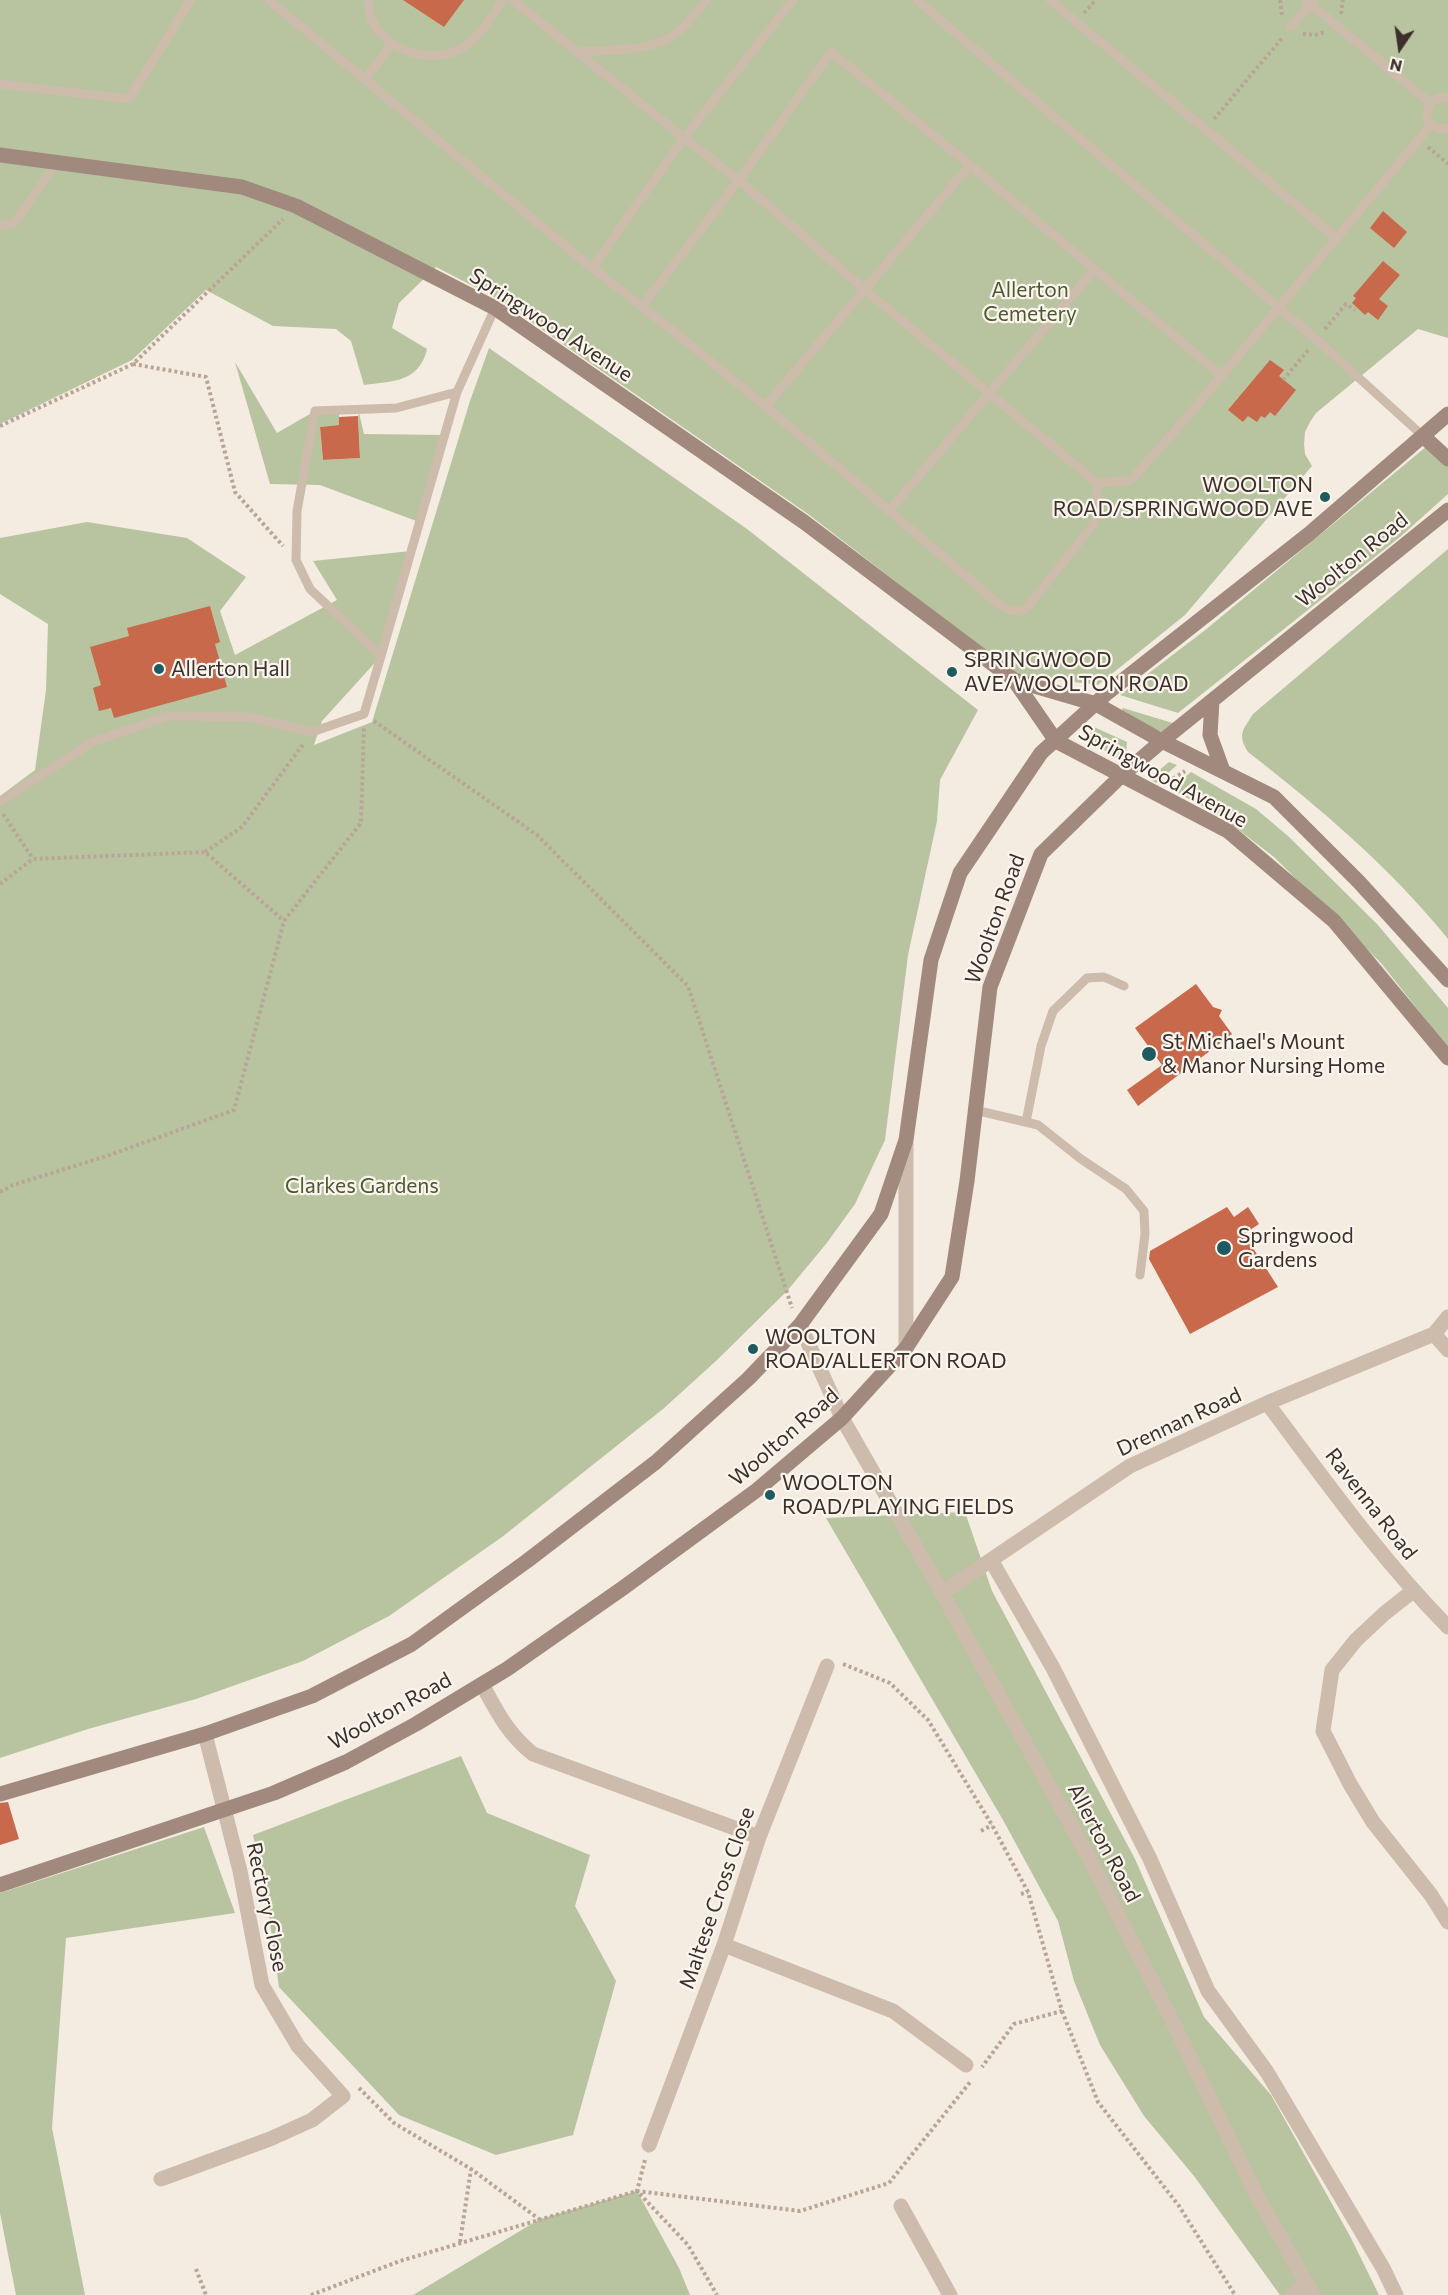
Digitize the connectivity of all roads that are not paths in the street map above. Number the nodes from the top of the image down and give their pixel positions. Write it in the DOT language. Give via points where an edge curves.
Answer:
graph roads {
  1 [pos="191,0"];
  2 [pos="269,0"];
  3 [pos="368,0"];
  4 [pos="503,0"];
  5 [pos="513,0"];
  6 [pos="707,0"];
  7 [pos="793,0"];
  8 [pos="917,0"];
  9 [pos="1050,0"];
  10 [pos="1310,1"];
  11 [pos="1291,27"];
  12 [pos="392,44"];
  13 [pos="578,52"];
  14 [pos="365,79"];
  15 [pos="0,84"];
  16 [pos="1448,99"];
  17 [pos="1430,103"];
  18 [pos="1431,124"];
  19 [pos="1448,128"];
  20 [pos="684,138"];
  21 [pos="0,154"];
  22 [pos="57,162"];
  23 [pos="970,165"];
  24 [pos="739,180"];
  25 [pos="0,227"];
  26 [pos="1336,238"];
  27 [pos="592,268"];
  28 [pos="1095,269"];
  29 [pos="864,289"];
  30 [pos="642,306"];
  31 [pos="1278,307"];
  32 [pos="495,308"];
  33 [pos="1221,375"];
  34 [pos="457,392"];
  35 [pos="990,394"];
  36 [pos="765,407"];
  37 [pos="1448,414"];
  38 [pos="1423,436"];
  39 [pos="1448,459"];
  40 [pos="1097,483"];
  41 [pos="1448,510"];
  42 [pos="889,511"];
  43 [pos="381,656"];
  44 [pos="1014,680"];
  45 [pos="1212,701"];
  46 [pos="1096,704"];
  47 [pos="1056,741"];
  48 [pos="1162,741"];
  49 [pos="1223,771"];
  50 [pos="1121,776"];
  51 [pos="0,802"];
  52 [pos="1448,980"];
  53 [pos="1124,986"];
  54 [pos="1448,1058"];
  55 [pos="975,1110"];
  56 [pos="1026,1122"];
  57 [pos="906,1140"];
  58 [pos="1140,1275"];
  59 [pos="1448,1317"];
  60 [pos="800,1325"];
  61 [pos="1434,1334"];
  62 [pos="906,1348"];
  63 [pos="1448,1350"];
  64 [pos="1267,1403"];
  65 [pos="842,1419"];
  66 [pos="991,1560"];
  67 [pos="1413,1592"];
  68 [pos="942,1593"];
  69 [pos="1448,1627"];
  70 [pos="828,1666"];
  71 [pos="482,1684"];
  72 [pos="205,1734"];
  73 [pos="0,1794"];
  74 [pos="225,1808"];
  75 [pos="759,1837"];
  76 [pos="0,1885"];
  77 [pos="1448,1922"];
  78 [pos="724,1945"];
  79 [pos="966,2065"];
  80 [pos="649,2145"];
  81 [pos="161,2179"];
  82 [pos="901,2206"];
  83 [pos="1310,2290"];
  84 [pos="950,2295"];
  85 [pos="1292,2295"];
  86 [pos="1396,2295"];
  1 -- 15 [label="lane" via="129,99"];
  2 -- 14 [label="lane"];
  3 -- 12 [label="lane" via="371,17"];
  4 -- 12 [label="lane" via="477,36 456,51 426,56"];
  5 -- 13 [label="lane"];
  6 -- 13 [label="lane" via="682,28 666,39 645,46"];
  7 -- 20 [label="lane"];
  8 -- 31 [label="lane"];
  9 -- 26 [label="lane"];
  10 -- 11 [label="lane"];
  10 -- 17 [label="lane"];
  12 -- 14 [label="lane"];
  13 -- 20 [label="lane"];
  14 -- 27 [label="lane"];
  16 -- 17 [label="lane"];
  17 -- 18 [label="lane" via="1426,115"];
  18 -- 19 [label="lane" via="1438,129"];
  18 -- 26 [label="lane"];
  20 -- 24 [label="lane"];
  20 -- 27 [label="lane"];
  21 -- 22 [label="main road, Springwood Avenue"];
  22 -- 25 [label="lane" via="15,222"];
  22 -- 32 [label="main road, Springwood Avenue" via="242,187 296,206"];
  23 -- 24 [label="lane" via="831,52"];
  23 -- 28 [label="lane"];
  23 -- 29 [label="lane"];
  24 -- 29 [label="lane"];
  24 -- 30 [label="lane"];
  26 -- 31 [label="lane"];
  27 -- 30 [label="lane"];
  28 -- 33 [label="lane"];
  28 -- 35 [label="lane"];
  29 -- 35 [label="lane"];
  29 -- 36 [label="lane"];
  30 -- 36 [label="lane"];
  31 -- 33 [label="lane"];
  31 -- 38 [label="lane"];
  32 -- 34 [label="lane"];
  32 -- 44 [label="main road, Springwood Avenue" via="804,522"];
  33 -- 40 [label="lane" via="1133,478"];
  34 -- 43 [label="lane"];
  34 -- 43 [label="lane" via="396,408 315,411 297,511 296,560 310,589"];
  35 -- 40 [label="lane"];
  35 -- 42 [label="lane"];
  36 -- 42 [label="lane"];
  37 -- 38 [label="main road, Woolton Road"];
  38 -- 39 [label="main road"];
  38 -- 46 [label="main road, Woolton Road" via="1309,534"];
  40 -- 42 [label="lane" via="1093,525 1026,610 1017,612 1001,606"];
  41 -- 45 [label="main road, Woolton Road"];
  43 -- 51 [label="lane" via="364,714 312,732 249,717 168,716 92,742"];
  44 -- 46 [label="main road, Springwood Avenue"];
  44 -- 47 [label="main road, Springwood Avenue"];
  45 -- 48 [label="main road, Woolton Road"];
  45 -- 49 [label="main road" via="1210,735"];
  46 -- 47 [label="main road, Woolton Road"];
  46 -- 48 [label="main road, Springwood Avenue"];
  47 -- 50 [label="main road, Springwood Avenue"];
  47 -- 57 [label="main road, Woolton Road" via="1041,753 960,873 931,960"];
  48 -- 49 [label="main road, Springwood Avenue"];
  48 -- 50 [label="main road, Woolton Road"];
  49 -- 52 [label="main road, Springwood Avenue" via="1274,797 1359,882"];
  50 -- 54 [label="main road, Springwood Avenue" via="1228,831 1334,921"];
  50 -- 55 [label="main road, Woolton Road" via="1041,854 990,987"];
  53 -- 56 [label="lane" via="1104,977 1087,978 1053,1011 1041,1046"];
  55 -- 56 [label="lane"];
  55 -- 62 [label="main road, Woolton Road" via="952,1277"];
  56 -- 58 [label="lane" via="1038,1125 1081,1160 1126,1189 1144,1211"];
  57 -- 60 [label="main road, Woolton Road" via="881,1214"];
  57 -- 62 [label="street"];
  59 -- 61 [label="street, Drennan Road"];
  60 -- 65 [label="street, Allerton Road"];
  60 -- 72 [label="main road, Woolton Road" via="748,1379 656,1462 412,1644 312,1696"];
  61 -- 63 [label="street"];
  61 -- 64 [label="street, Drennan Road"];
  62 -- 65 [label="main road, Woolton Road"];
  64 -- 66 [label="street, Drennan Road" via="1130,1466"];
  64 -- 67 [label="street, Ravenna Road"];
  65 -- 68 [label="street, Allerton Road"];
  65 -- 71 [label="main road, Woolton Road" via="758,1490 541,1647"];
  66 -- 68 [label="street, Drennan Road"];
  66 -- 86 [label="street, Allerton Road" via="1053,1668 1150,1858 1208,1991 1267,2072"];
  67 -- 69 [label="street, Ravenna Road"];
  67 -- 77 [label="street" via="1356,1640 1332,1670 1323,1731 1373,1822"];
  68 -- 83 [label="street, Allerton Road" via="1087,1854 1256,2194"];
  70 -- 75 [label="street, Maltese Cross Close"];
  71 -- 74 [label="main road, Woolton Road" via="346,1762 274,1793"];
  71 -- 75 [label="street" via="511,1734 533,1754"];
  72 -- 73 [label="main road, Woolton Road"];
  72 -- 74 [label="street, Rectory Close"];
  74 -- 76 [label="main road, Woolton Road"];
  74 -- 81 [label="street, Rectory Close" via="262,1985 298,2046 343,2096 312,2120"];
  75 -- 78 [label="street, Maltese Cross Close"];
  78 -- 79 [label="street" via="893,2012"];
  78 -- 80 [label="street, Maltese Cross Close"];
  82 -- 84 [label="street"];
  83 -- 85 [label="street"];
}
